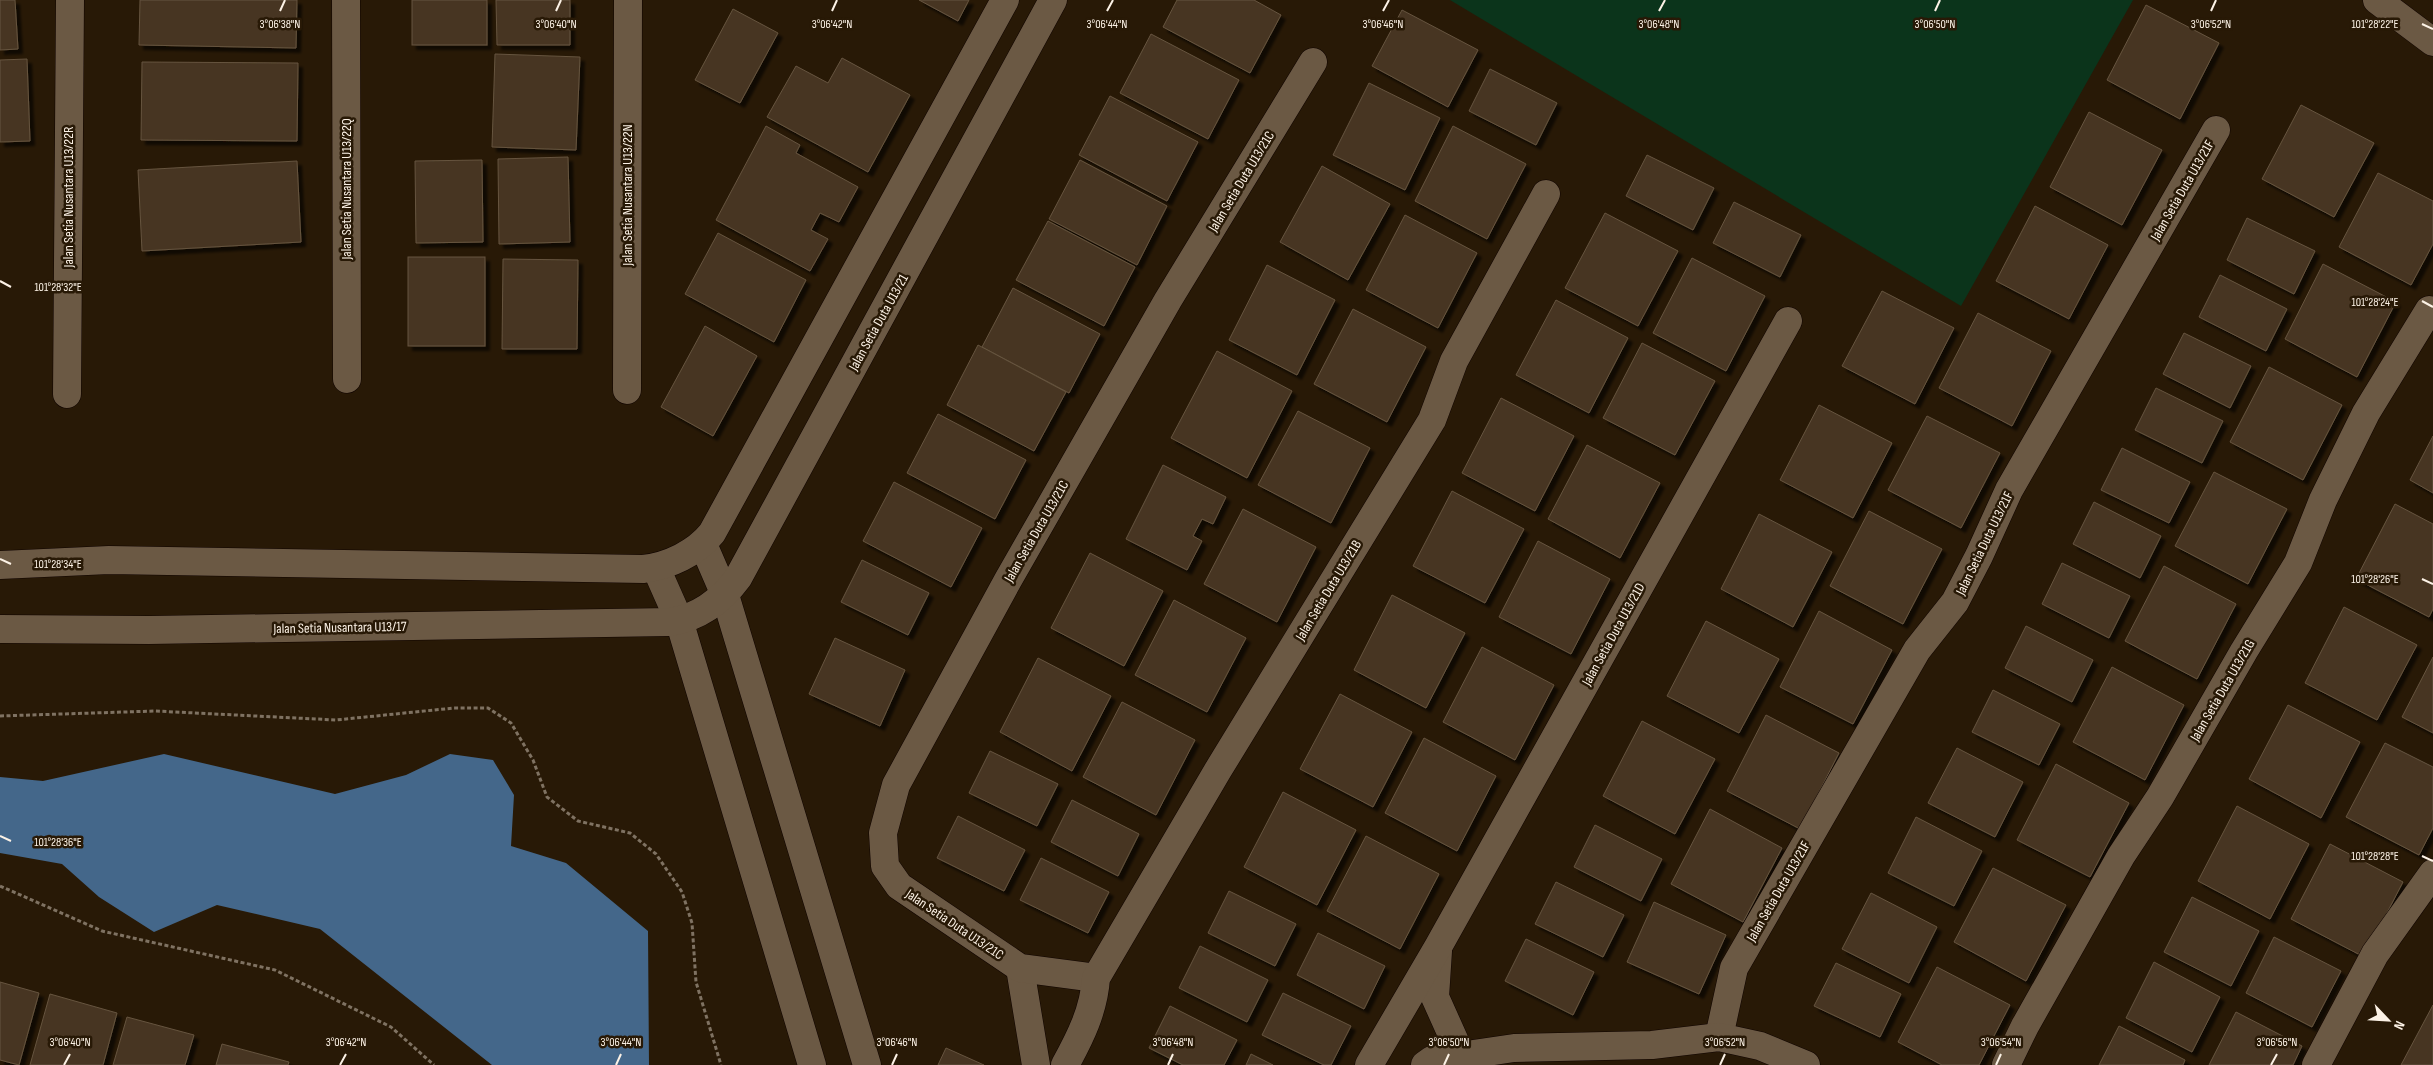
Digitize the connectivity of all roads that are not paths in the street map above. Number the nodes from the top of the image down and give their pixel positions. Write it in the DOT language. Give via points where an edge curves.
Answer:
graph roads {
  1 [pos="70,0"];
  2 [pos="346,0"];
  3 [pos="628,0"];
  4 [pos="1005,0"];
  5 [pos="1053,0"];
  6 [pos="2377,0"];
  7 [pos="2433,42"];
  8 [pos="1313,62"];
  9 [pos="2216,130"];
  10 [pos="1546,194"];
  11 [pos="2429,310"];
  12 [pos="1788,321"];
  13 [pos="346,379"];
  14 [pos="626,390"];
  15 [pos="67,394"];
  16 [pos="703,544"];
  17 [pos="0,565"];
  18 [pos="656,568"];
  19 [pos="726,595"];
  20 [pos="679,620"];
  21 [pos="0,629"];
  22 [pos="2433,873"];
  23 [pos="1438,947"];
  24 [pos="1020,968"];
  25 [pos="1096,978"];
  26 [pos="1719,1037"];
  27 [pos="1458,1060"];
  28 [pos="812,1065"];
  29 [pos="867,1065"];
  30 [pos="1036,1065"];
  31 [pos="1065,1065"];
  32 [pos="1369,1065"];
  33 [pos="1425,1065"];
  34 [pos="1806,1065"];
  35 [pos="2006,1065"];
  36 [pos="2316,1065"];
  1 -- 15 [label="street, Jalan Setia Nusantara U13/22R"];
  2 -- 13 [label="street, Jalan Setia Nusantara U13/22Q"];
  3 -- 14 [label="street, Jalan Setia Nusantara U13/22N"];
  4 -- 16 [label="street" via="712,533"];
  5 -- 19 [label="street, Jalan Setia Duta U13/21"];
  6 -- 7 [label="street"];
  8 -- 24 [label="street, Jalan Setia Duta U13/21C" via="1168,300 1008,580 896,785 883,833 886,866 900,886"];
  9 -- 26 [label="street, Jalan Setia Duta U13/21F" via="2009,490 1956,602 1917,650 1734,968"];
  10 -- 25 [label="street, Jalan Setia Duta U13/21B" via="1454,361 1432,420 1218,770"];
  11 -- 35 [label="street, Jalan Setia Duta U13/21G" via="2366,412 2323,500 2298,562 2122,856"];
  12 -- 23 [label="street, Jalan Setia Duta U13/21D"];
  16 -- 18 [label="street"];
  16 -- 19 [label="street"];
  17 -- 18 [label="street" via="109,560"];
  18 -- 20 [label="street"];
  19 -- 20 [label="street, Jalan Setia Duta U13/21" via="713,605"];
  19 -- 29 [label="street"];
  20 -- 21 [label="street, Jalan Setia Nusantara U13/17" via="149,630"];
  20 -- 28 [label="street"];
  22 -- 36 [label="street" via="2375,954"];
  23 -- 27 [label="street" via="1435,997"];
  23 -- 32 [label="street, Jalan Setia Duta U13/21D"];
  24 -- 25 [label="street"];
  24 -- 30 [label="street"];
  25 -- 31 [label="street" via="1095,998 1080,1038"];
  26 -- 27 [label="street" via="1652,1045 1514,1048"];
  26 -- 34 [label="street" via="1760,1046"];
  27 -- 33 [label="street" via="1432,1060"];
}
